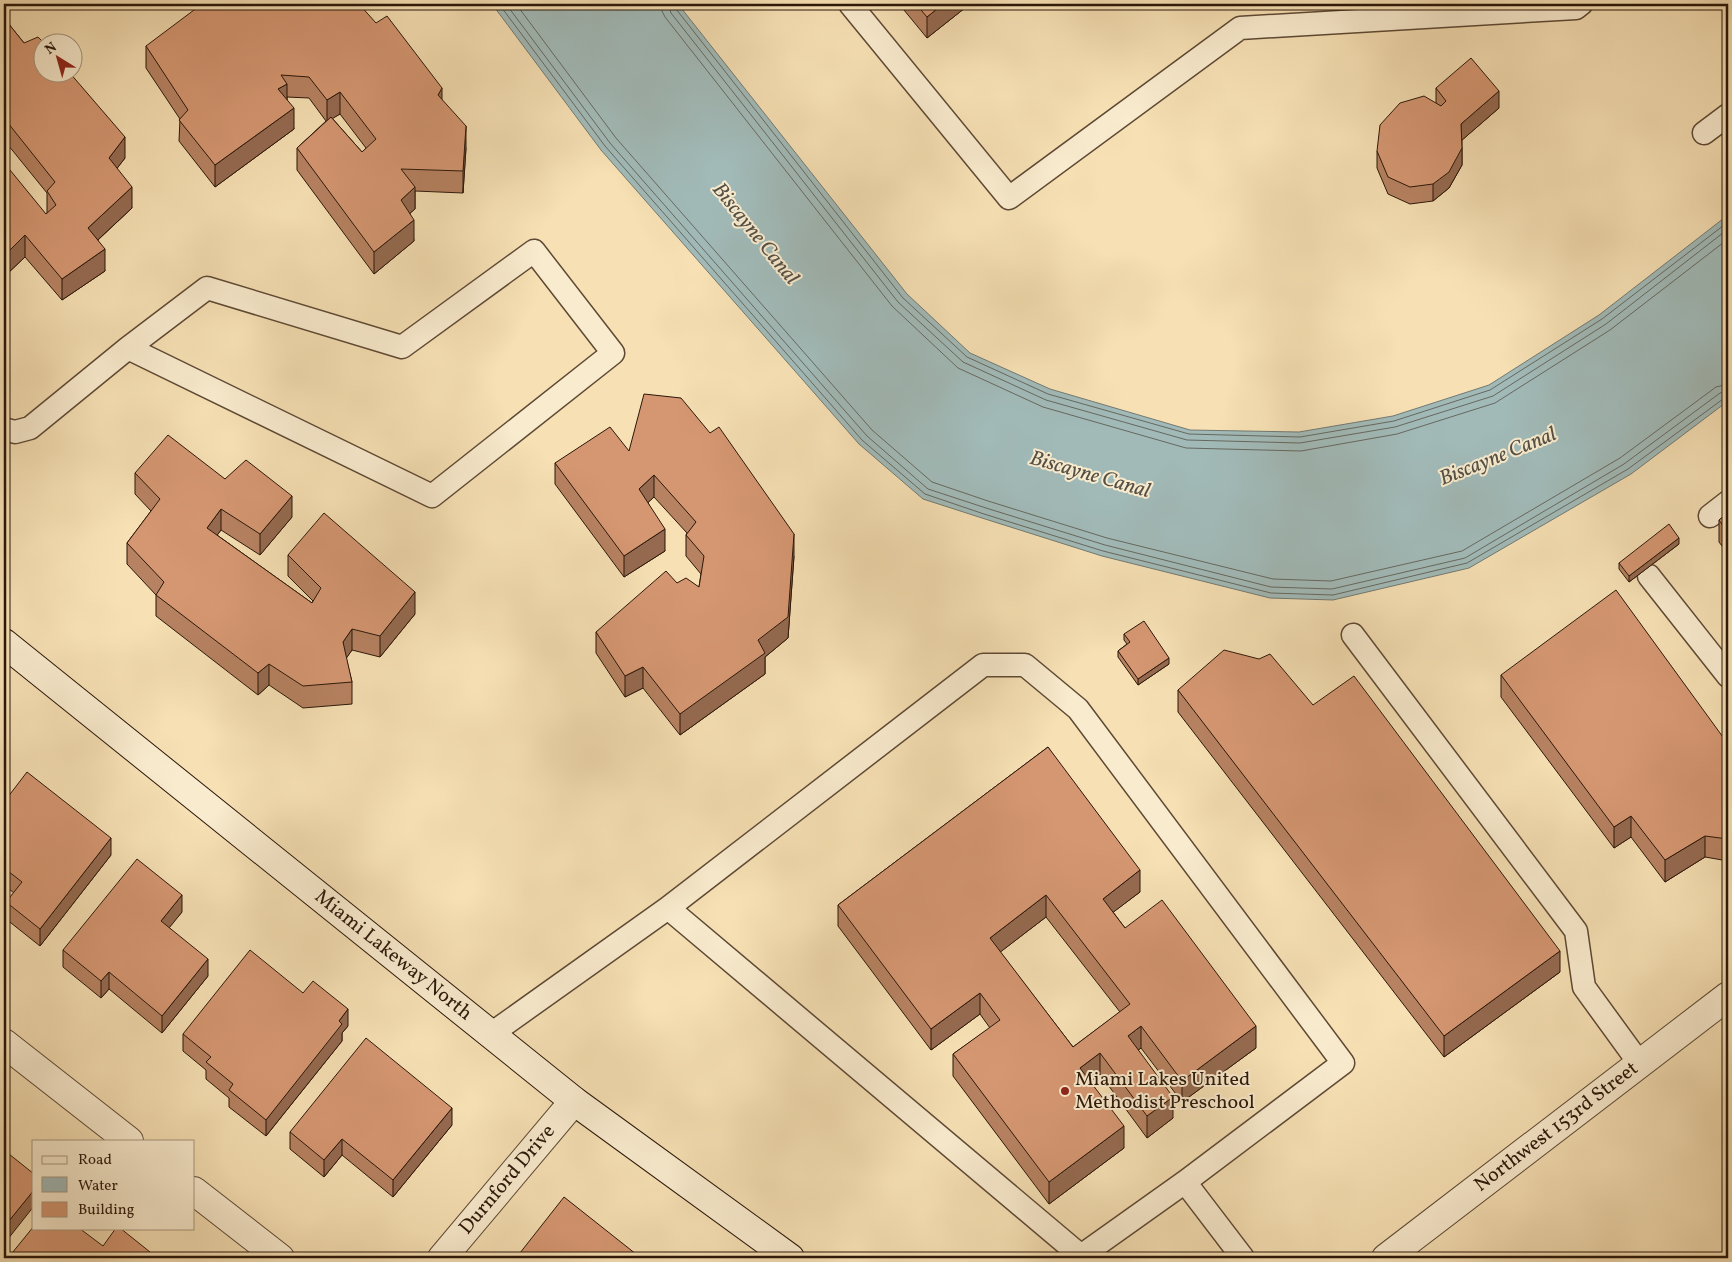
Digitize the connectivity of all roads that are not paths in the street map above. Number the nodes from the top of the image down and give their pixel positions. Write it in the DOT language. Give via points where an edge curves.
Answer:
graph roads {
  1 [pos="850,4"];
  2 [pos="1581,4"];
  3 [pos="1728,114"];
  4 [pos="1704,133"];
  5 [pos="128,348"];
  6 [pos="8,425"];
  7 [pos="1728,502"];
  8 [pos="1710,516"];
  9 [pos="1649,576"];
  10 [pos="1353,635"];
  11 [pos="4,643"];
  12 [pos="1728,676"];
  13 [pos="668,908"];
  14 [pos="1728,996"];
  15 [pos="491,1034"];
  16 [pos="4,1043"];
  17 [pos="1640,1064"];
  18 [pos="574,1101"];
  19 [pos="128,1140"];
  20 [pos="1185,1182"];
  21 [pos="195,1192"];
  22 [pos="280,1258"];
  23 [pos="442,1258"];
  24 [pos="790,1258"];
  25 [pos="1243,1258"];
  26 [pos="1386,1258"];
  1 -- 2 [label="lane" via="1009,198 1240,28 1576,8"];
  3 -- 4 [label="lane"];
  5 -- 5 [label="lane" via="207,288 402,347 534,251 614,353 432,496"];
  5 -- 6 [label="lane" via="30,428"];
  7 -- 8 [label="lane"];
  9 -- 12 [label="lane"];
  10 -- 17 [label="lane" via="1576,931 1584,987"];
  11 -- 15 [label="street, Miami Lakeway North"];
  13 -- 15 [label="lane"];
  13 -- 20 [label="lane" via="1081,1256"];
  13 -- 20 [label="lane" via="983,665 1025,665 1078,709 1343,1063"];
  14 -- 17 [label="street, Northwest 153rd Street"];
  15 -- 18 [label="street, Miami Lakeway North"];
  16 -- 19 [label="street"];
  17 -- 26 [label="street, Northwest 153rd Street"];
  18 -- 23 [label="street, Durnford Drive"];
  18 -- 24 [label="street, Miami Lakeway North"];
  20 -- 25 [label="lane"];
  21 -- 22 [label="street"];
}
